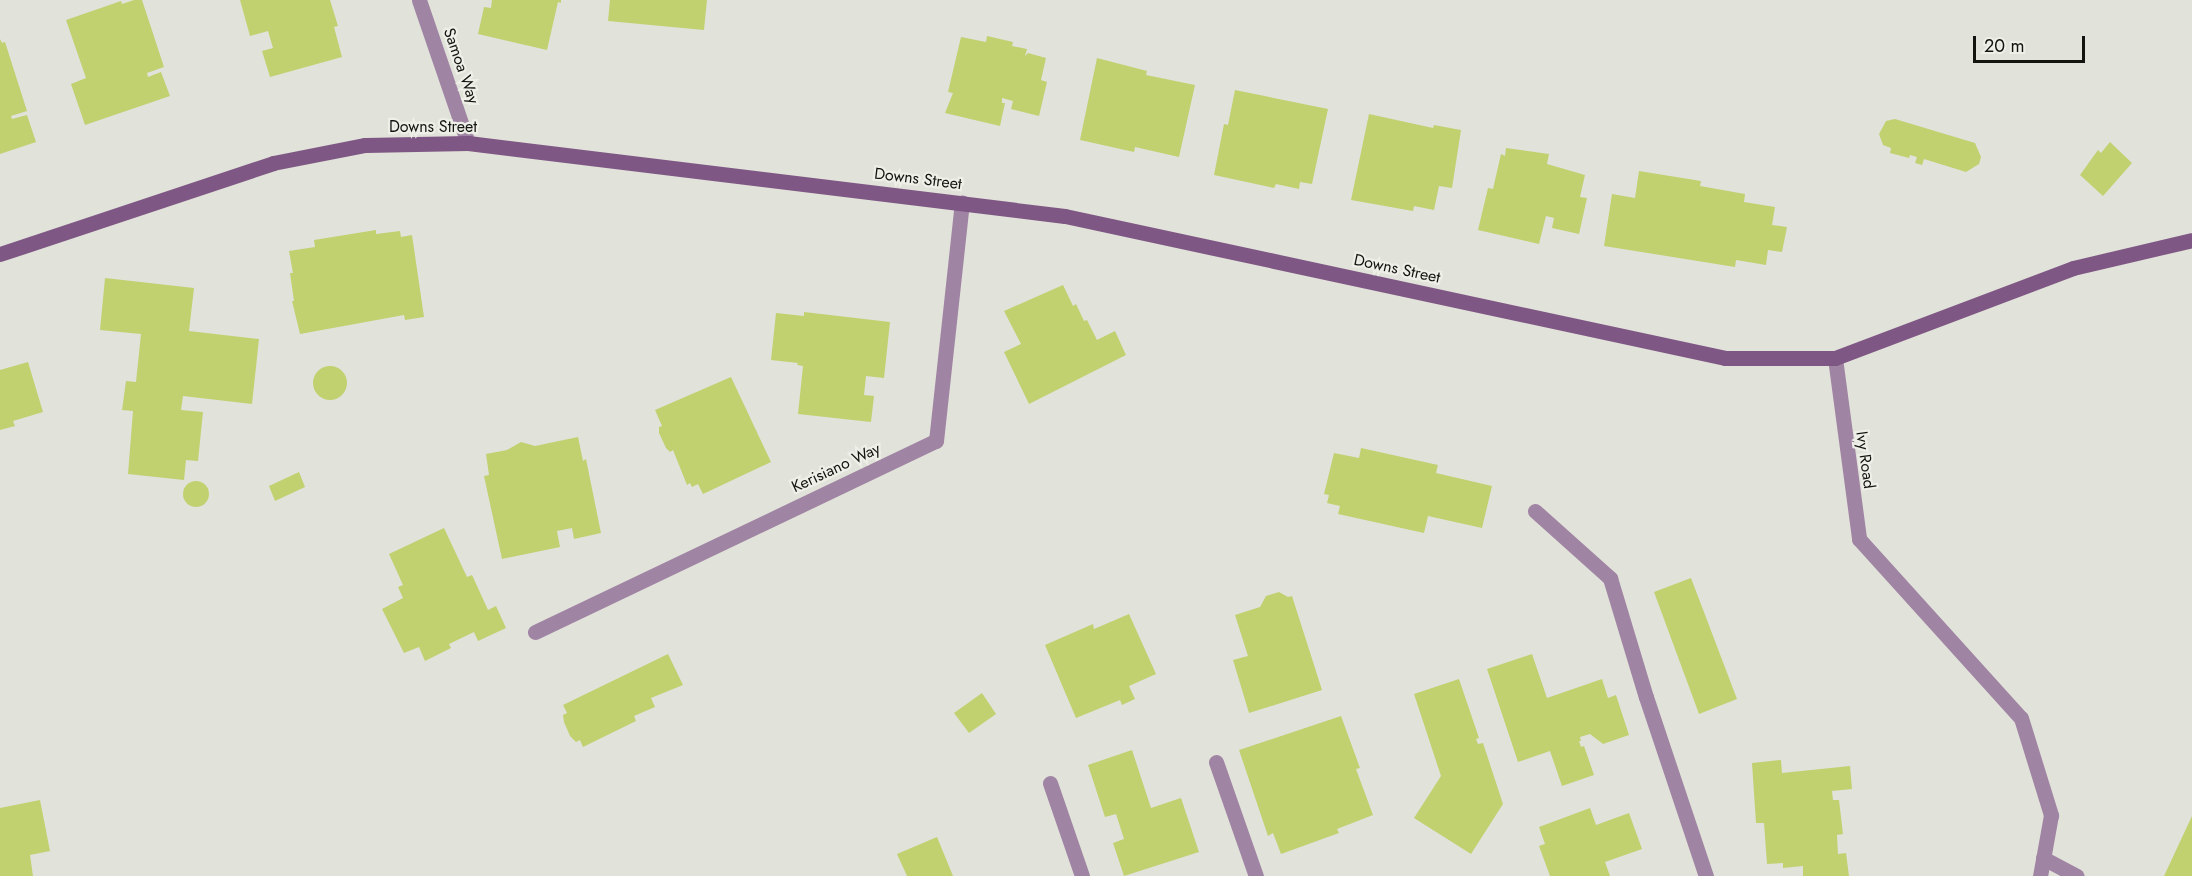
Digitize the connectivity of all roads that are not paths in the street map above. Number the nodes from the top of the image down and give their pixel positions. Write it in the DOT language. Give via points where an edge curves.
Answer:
graph roads {
  1 [pos="419,0"];
  2 [pos="468,143"];
  3 [pos="962,202"];
  4 [pos="2192,240"];
  5 [pos="0,254"];
  6 [pos="1834,358"];
  7 [pos="1536,511"];
  8 [pos="535,632"];
  9 [pos="1216,762"];
  10 [pos="1050,783"];
  11 [pos="2043,858"];
  12 [pos="1082,876"];
  13 [pos="1256,876"];
  14 [pos="1706,876"];
  15 [pos="2040,876"];
  16 [pos="2077,876"];
  1 -- 2 [label="street, Samoa Way"];
  2 -- 3 [label="main road, Downs Street"];
  2 -- 5 [label="main road, Downs Street" via="365,145 273,163"];
  3 -- 6 [label="main road, Downs Street" via="1065,216 1725,358"];
  3 -- 8 [label="street, Kerisiano Way" via="936,441"];
  4 -- 6 [label="main road" via="2073,268"];
  6 -- 11 [label="street, Ivy Road" via="1859,539 2021,718 2051,815"];
  7 -- 14 [label="street" via="1610,578"];
  9 -- 13 [label="street"];
  10 -- 12 [label="street"];
  11 -- 15 [label="street, Ivy Road"];
  11 -- 16 [label="street"];
}
